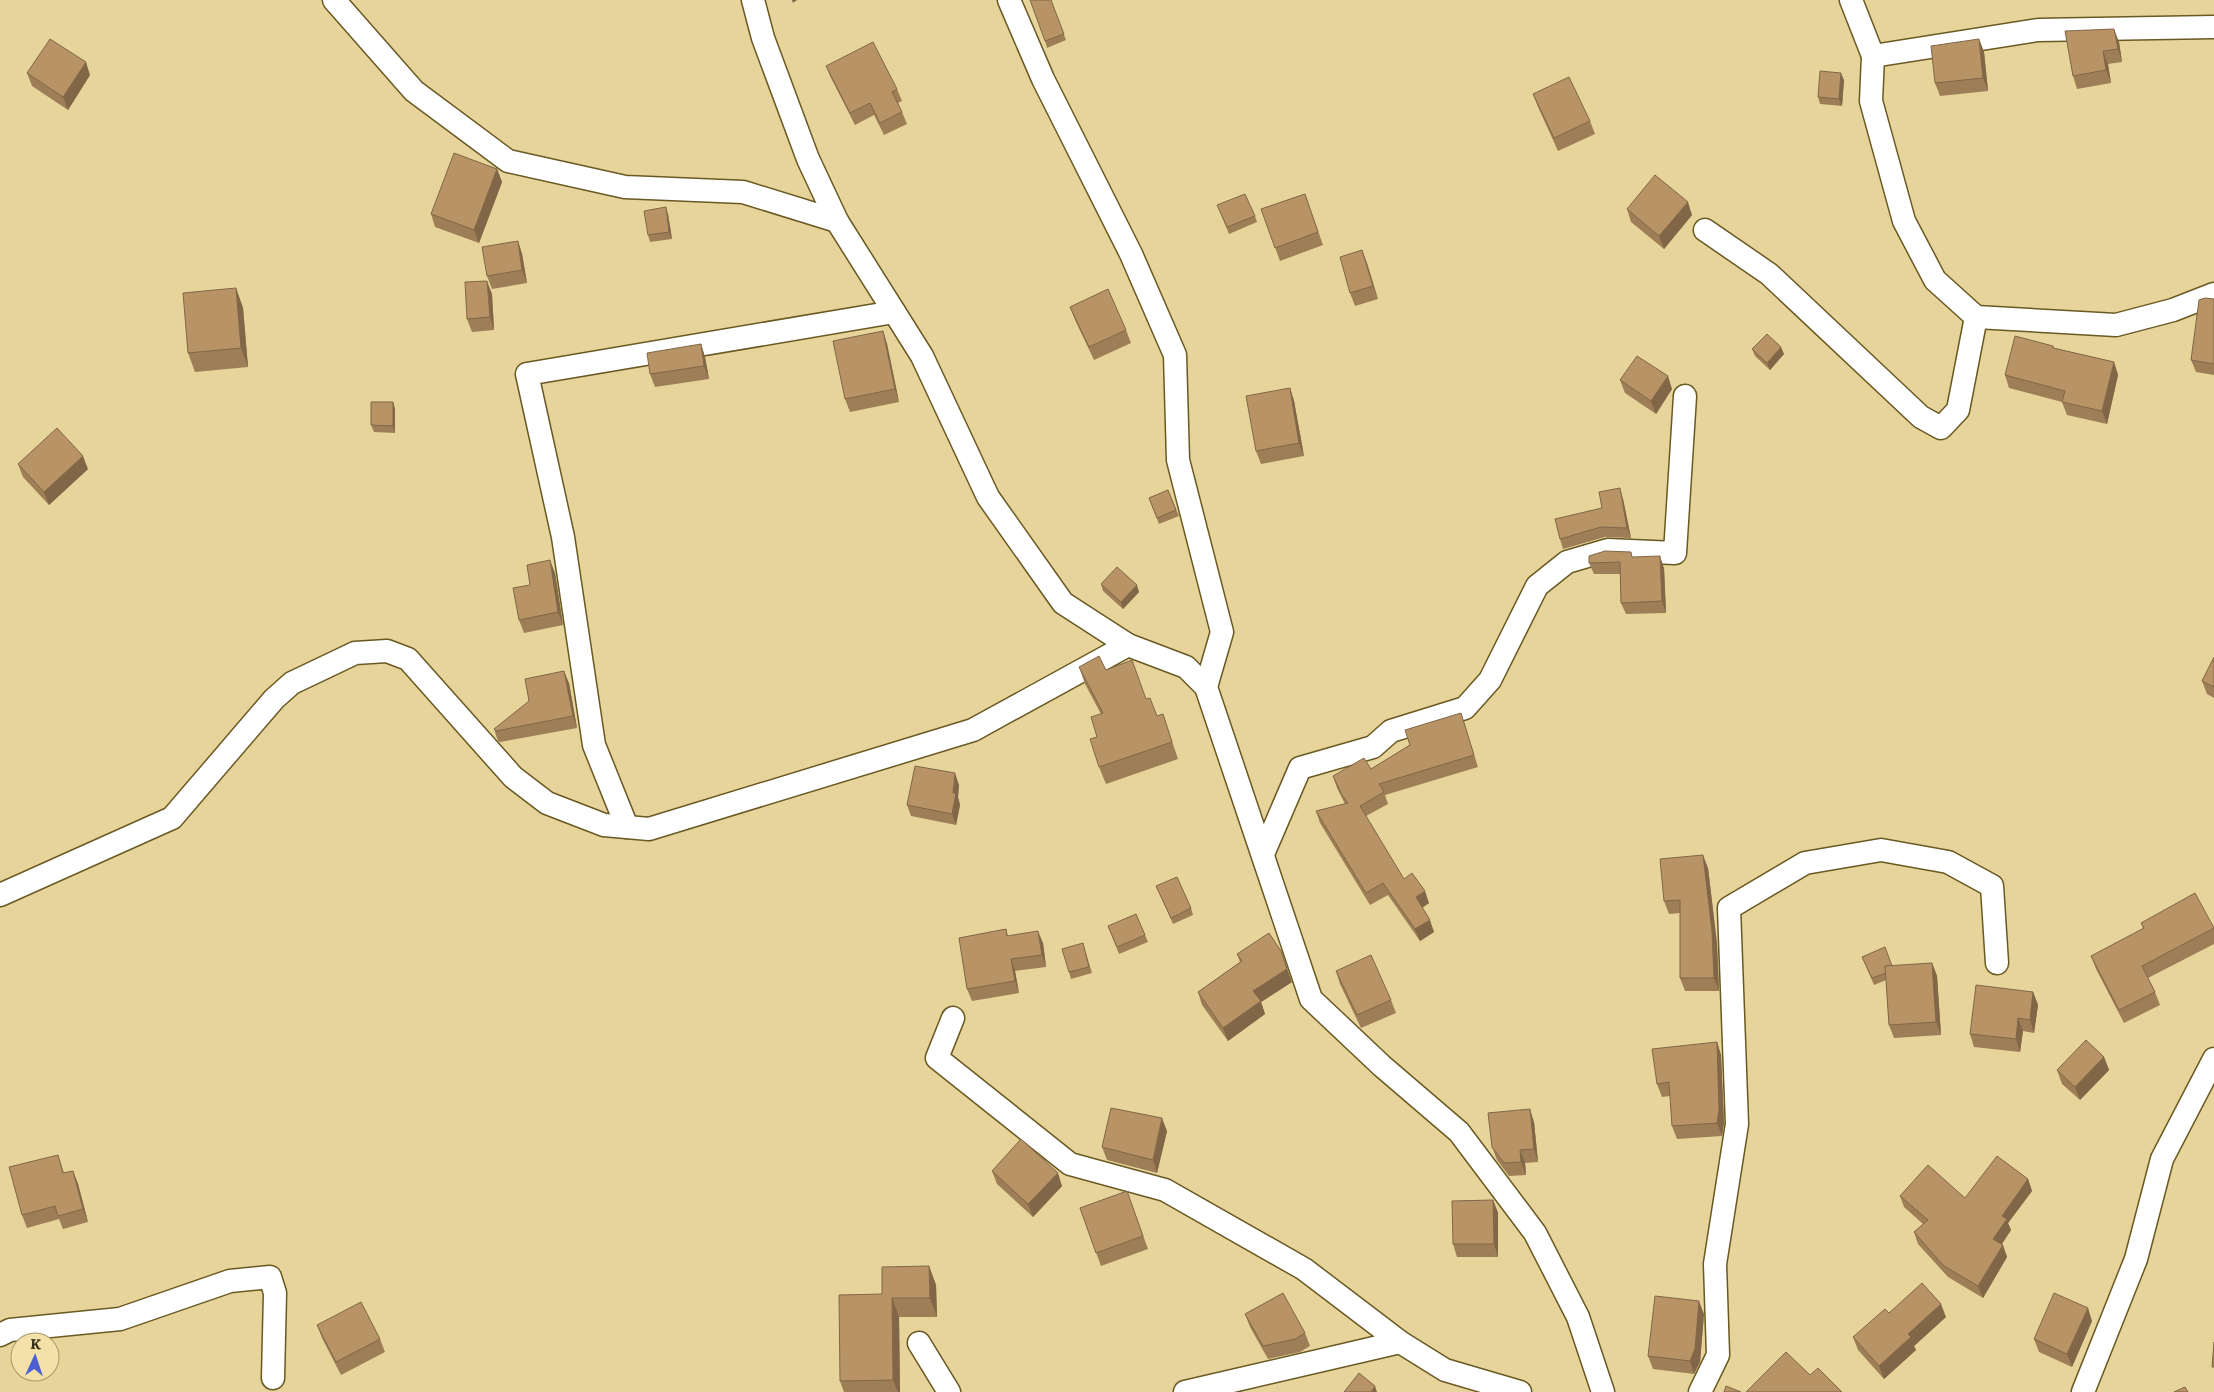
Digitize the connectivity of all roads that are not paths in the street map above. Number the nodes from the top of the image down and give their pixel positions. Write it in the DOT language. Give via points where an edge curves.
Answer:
graph roads {
  1 [pos="334,0"];
  2 [pos="753,0"];
  3 [pos="1009,0"];
  4 [pos="1851,0"];
  5 [pos="2214,27"];
  6 [pos="1873,56"];
  7 [pos="837,222"];
  8 [pos="1705,230"];
  9 [pos="2214,294"];
  10 [pos="894,312"];
  11 [pos="1976,317"];
  12 [pos="1685,396"];
  13 [pos="1128,645"];
  14 [pos="1206,687"];
  15 [pos="627,827"];
  16 [pos="1262,854"];
  17 [pos="0,895"];
  18 [pos="1997,963"];
  19 [pos="953,1018"];
  20 [pos="2214,1059"];
  21 [pos="3,1327"];
  22 [pos="1400,1342"];
  23 [pos="919,1343"];
  24 [pos="273,1378"];
  25 [pos="949,1392"];
  26 [pos="1185,1392"];
  27 [pos="1520,1392"];
  28 [pos="1603,1392"];
  29 [pos="1700,1392"];
  30 [pos="2082,1392"];
  1 -- 7 [label="street" via="414,91 508,161 625,186 743,192"];
  2 -- 7 [label="street" via="763,38 808,159"];
  3 -- 14 [label="street" via="1043,79 1131,254 1175,355 1178,460 1222,632"];
  4 -- 6 [label="street"];
  5 -- 6 [label="street" via="2038,30"];
  6 -- 11 [label="street" via="1871,101 1904,221 1935,280"];
  7 -- 10 [label="street"];
  8 -- 11 [label="street" via="1769,274 1920,417 1941,428 1958,410"];
  9 -- 11 [label="street" via="2173,310 2116,325"];
  10 -- 13 [label="street" via="922,356 988,497 1063,603"];
  10 -- 15 [label="street" via="526,374 563,537 594,745"];
  12 -- 16 [label="street" via="1675,553 1608,550 1567,562 1537,586 1490,680 1465,708 1391,731 1373,747 1300,768"];
  13 -- 14 [label="street" via="1186,667"];
  13 -- 15 [label="street" via="973,730 649,830"];
  14 -- 16 [label="street"];
  15 -- 17 [label="street" via="604,825 547,803 513,777 408,659 387,651 355,652 286,688 172,818"];
  16 -- 28 [label="street" via="1311,999 1459,1132 1535,1233 1578,1317"];
  18 -- 29 [label="street" via="1992,886 1948,862 1881,850 1805,863 1730,908 1738,1124 1715,1264 1718,1354"];
  19 -- 22 [label="street" via="937,1058 1070,1164 1164,1190 1304,1269"];
  20 -- 30 [label="street" via="2162,1159 2136,1259"];
  21 -- 24 [label="street" via="120,1319 230,1281 270,1277 275,1293"];
  22 -- 26 [label="street"];
  22 -- 27 [label="street" via="1445,1370"];
  23 -- 25 [label="street"];
}
